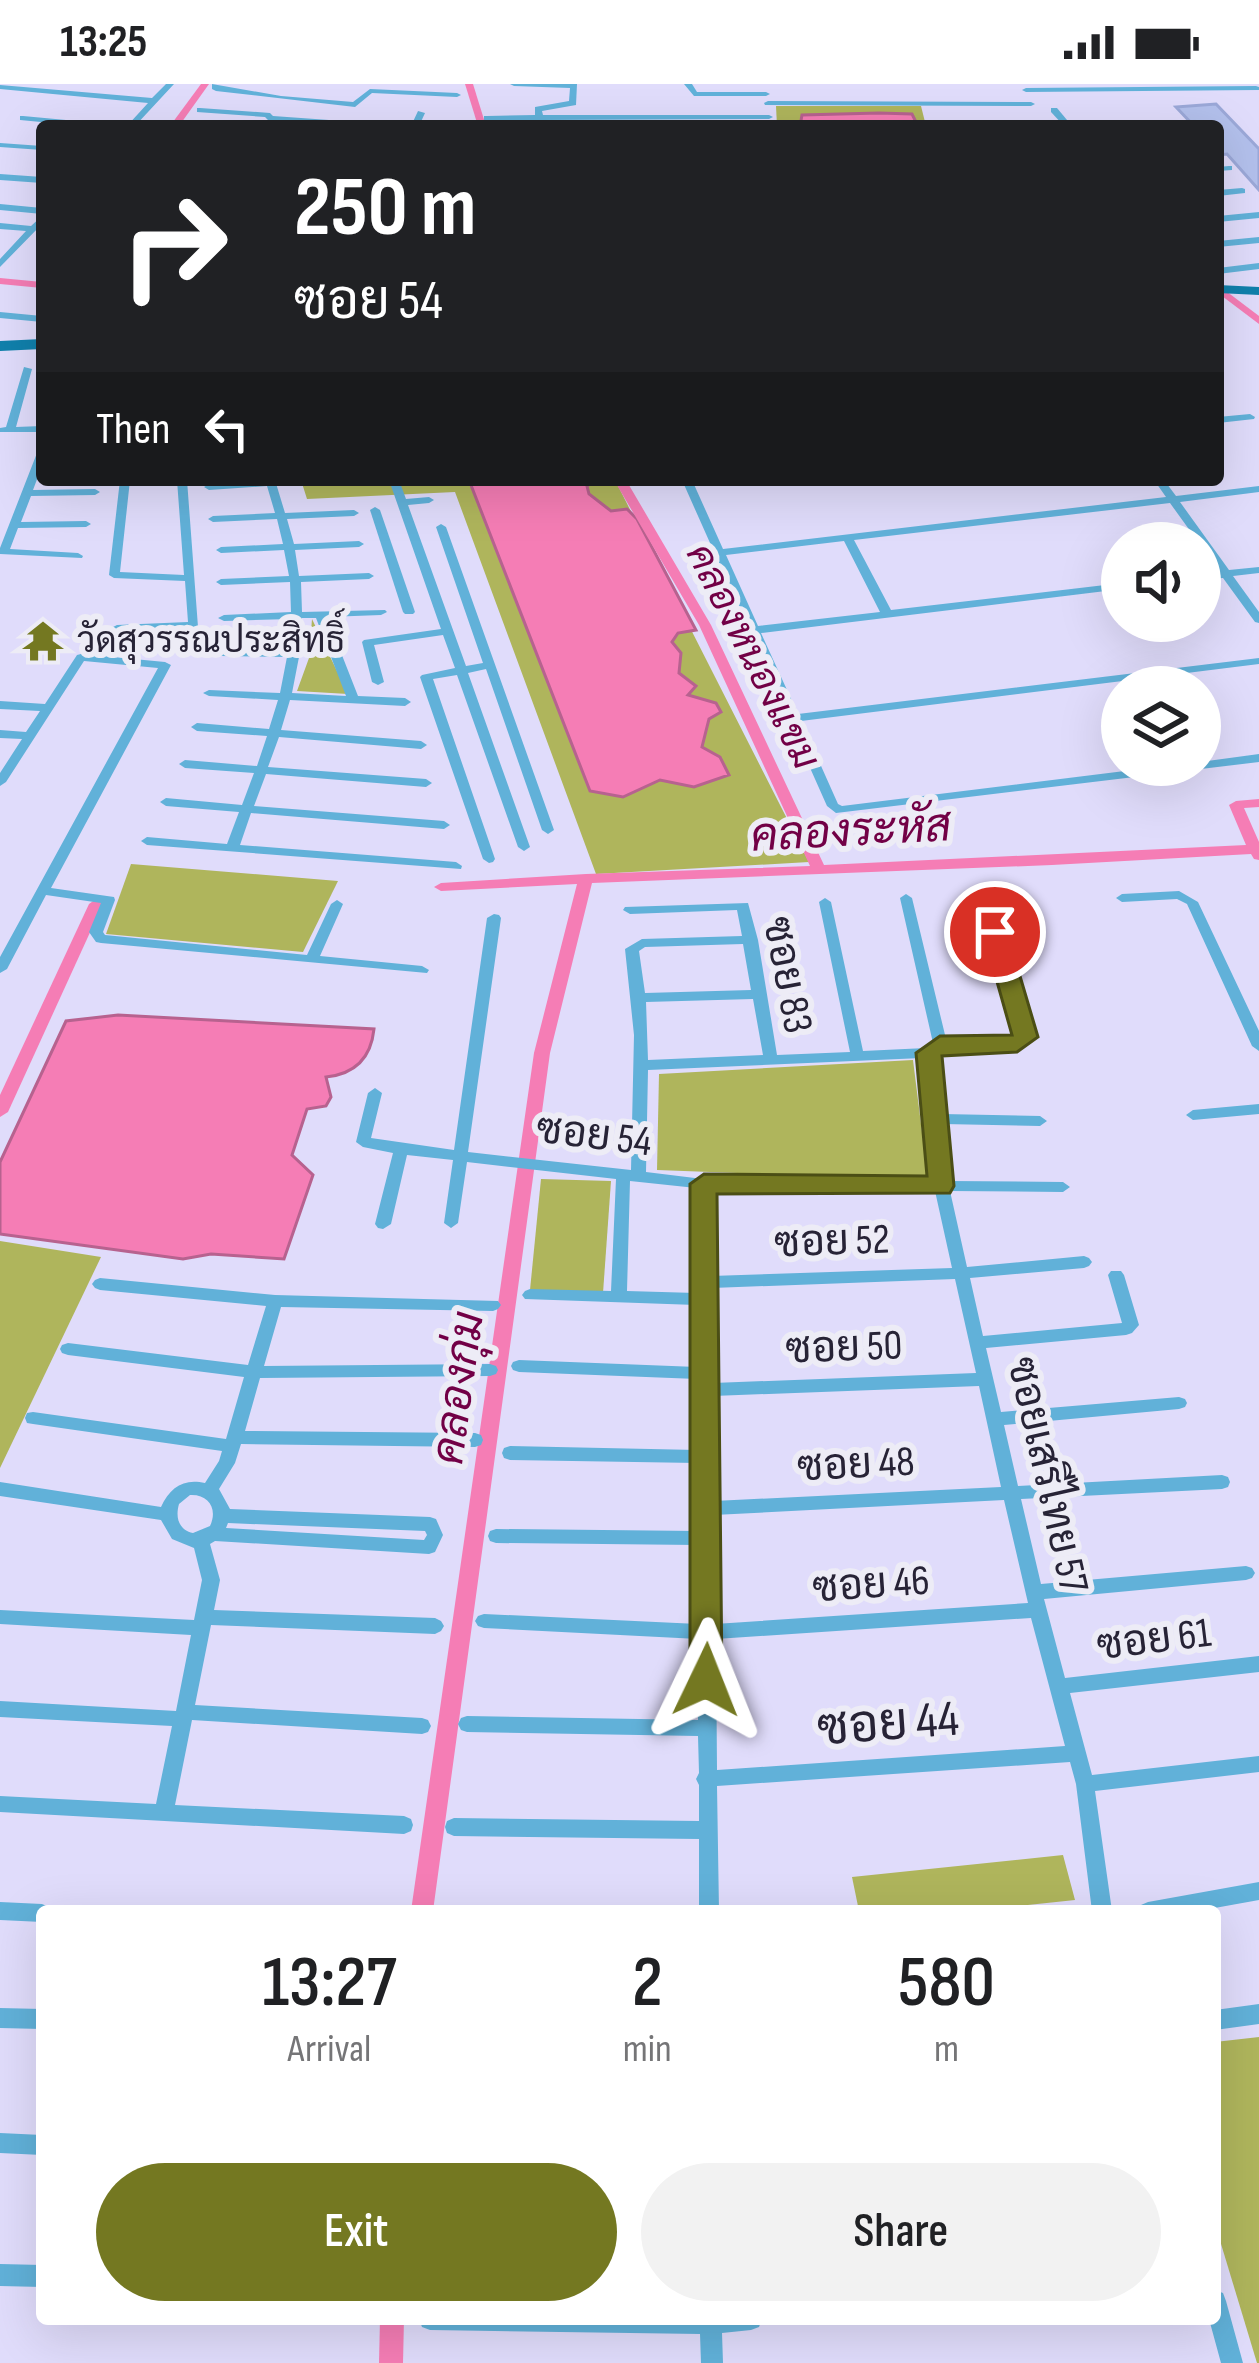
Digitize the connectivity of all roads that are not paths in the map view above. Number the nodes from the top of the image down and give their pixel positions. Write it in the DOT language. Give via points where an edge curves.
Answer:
graph roads {
  1 [pos="102,84"];
  2 [pos="170,84"];
  3 [pos="216,84"];
  4 [pos="514,84"];
  5 [pos="688,84"];
  6 [pos="810,84"];
  7 [pos="848,84"];
  8 [pos="885,84"];
  9 [pos="923,84"];
  10 [pos="8,86"];
  11 [pos="1025,87"];
  12 [pos="388,88"];
  13 [pos="1256,88"];
  14 [pos="435,90"];
  15 [pos="766,94"];
  16 [pos="91,95"];
  17 [pos="457,95"];
  18 [pos="280,98"];
  19 [pos="155,100"];
  20 [pos="813,104"];
  21 [pos="852,104"];
  22 [pos="888,104"];
  23 [pos="928,104"];
  24 [pos="1031,104"];
  25 [pos="200,110"];
  26 [pos="1054,110"];
  27 [pos="421,112"];
  28 [pos="23,118"];
  29 [pos="488,118"];
  30 [pos="44,120"];
  31 [pos="137,120"];
  32 [pos="267,120"];
  33 [pos="418,120"];
  34 [pos="514,120"];
  35 [pos="540,120"];
  36 [pos="933,120"];
  37 [pos="1037,120"];
  38 [pos="1063,120"];
  39 [pos="0,145"];
  40 [pos="36,148"];
  41 [pos="0,177"];
  42 [pos="36,180"];
  43 [pos="1242,191"];
  44 [pos="1224,192"];
  45 [pos="0,207"];
  46 [pos="36,214"];
  47 [pos="1259,215"];
  48 [pos="1224,218"];
  49 [pos="36,224"];
  50 [pos="0,226"];
  51 [pos="33,229"];
  52 [pos="0,240"];
  53 [pos="1259,240"];
  54 [pos="21,242"];
  55 [pos="1224,243"];
  56 [pos="2,261"];
  57 [pos="1259,266"];
  58 [pos="1224,270"];
  59 [pos="1259,289"];
  60 [pos="1224,294"];
  61 [pos="1259,301"];
  62 [pos="0,315"];
  63 [pos="36,318"];
  64 [pos="36,344"];
  65 [pos="0,346"];
  66 [pos="0,361"];
  67 [pos="34,364"];
  68 [pos="1250,416"];
  69 [pos="1224,419"];
  70 [pos="36,429"];
  71 [pos="5,430"];
  72 [pos="36,472"];
  73 [pos="123,486"];
  74 [pos="182,486"];
  75 [pos="219,486"];
  76 [pos="272,486"];
  77 [pos="397,486"];
  78 [pos="691,486"];
  79 [pos="1164,486"];
  80 [pos="209,487"];
  81 [pos="1259,489"];
  82 [pos="95,492"];
  83 [pos="28,493"];
  84 [pos="429,499"];
  85 [pos="1175,500"];
  86 [pos="404,502"];
  87 [pos="375,510"];
  88 [pos="354,513"];
  89 [pos="282,515"];
  90 [pos="213,519"];
  91 [pos="86,524"];
  92 [pos="15,525"];
  93 [pos="441,527"];
  94 [pos="847,536"];
  95 [pos="446,543"];
  96 [pos="359,544"];
  97 [pos="293,548"];
  98 [pos="221,550"];
  99 [pos="421,550"];
  100 [pos="718,553"];
  101 [pos="78,556"];
  102 [pos="391,557"];
  103 [pos="1259,569"];
  104 [pos="1231,573"];
  105 [pos="1221,574"];
  106 [pos="369,576"];
  107 [pos="187,578"];
  108 [pos="294,579"];
  109 [pos="221,582"];
  110 [pos="1101,589"];
  111 [pos="381,612"];
  112 [pos="410,612"];
  113 [pos="887,614"];
  114 [pos="299,615"];
  115 [pos="321,615"];
  116 [pos="474,616"];
  117 [pos="224,618"];
  118 [pos="1259,620"];
  119 [pos="446,625"];
  120 [pos="117,628"];
  121 [pos="754,631"];
  122 [pos="221,653"];
  123 [pos="298,654"];
  124 [pos="1259,661"];
  125 [pos="491,665"];
  126 [pos="460,668"];
  127 [pos="378,682"];
  128 [pos="209,693"];
  129 [pos="287,695"];
  130 [pos="353,699"];
  131 [pos="405,702"];
  132 [pos="0,705"];
  133 [pos="48,708"];
  134 [pos="798,718"];
  135 [pos="197,727"];
  136 [pos="0,734"];
  137 [pos="274,734"];
  138 [pos="30,736"];
  139 [pos="421,745"];
  140 [pos="1259,758"];
  141 [pos="185,764"];
  142 [pos="6,765"];
  143 [pos="261,770"];
  144 [pos="0,782"];
  145 [pos="426,783"];
  146 [pos="166,802"];
  147 [pos="246,808"];
  148 [pos="444,825"];
  149 [pos="548,830"];
  150 [pos="147,842"];
  151 [pos="524,847"];
  152 [pos="232,848"];
  153 [pos="489,859"];
  154 [pos="456,866"];
  155 [pos="45,890"];
  156 [pos="985,897"];
  157 [pos="906,898"];
  158 [pos="1122,898"];
  159 [pos="825,902"];
  160 [pos="338,904"];
  161 [pos="630,910"];
  162 [pos="494,918"];
  163 [pos="751,940"];
  164 [pos="312,958"];
  165 [pos="0,969"];
  166 [pos="422,970"];
  167 [pos="760,994"];
  168 [pos="641,998"];
  169 [pos="1259,1046"];
  170 [pos="934,1049"];
  171 [pos="857,1054"];
  172 [pos="771,1060"];
  173 [pos="643,1065"];
  174 [pos="375,1093"];
  175 [pos="1259,1109"];
  176 [pos="1192,1115"];
  177 [pos="935,1120"];
  178 [pos="1040,1121"];
  179 [pos="401,1149"];
  180 [pos="462,1156"];
  181 [pos="631,1177"];
  182 [pos="704,1184"];
  183 [pos="941,1186"];
  184 [pos="1063,1186"];
  185 [pos="452,1223"];
  186 [pos="383,1224"];
  187 [pos="1084,1262"];
  188 [pos="959,1273"];
  189 [pos="1117,1275"];
  190 [pos="100,1284"];
  191 [pos="705,1290"];
  192 [pos="530,1295"];
  193 [pos="620,1298"];
  194 [pos="275,1301"];
  195 [pos="493,1305"];
  196 [pos="977,1343"];
  197 [pos="68,1349"];
  198 [pos="519,1366"];
  199 [pos="490,1370"];
  200 [pos="253,1372"];
  201 [pos="987,1379"];
  202 [pos="703,1381"];
  203 [pos="1180,1402"];
  204 [pos="33,1418"];
  205 [pos="997,1419"];
  206 [pos="475,1440"];
  207 [pos="232,1441"];
  208 [pos="510,1453"];
  209 [pos="704,1457"];
  210 [pos="1222,1482"];
  211 [pos="0,1490"];
  212 [pos="208,1492"];
  213 [pos="1014,1492"];
  214 [pos="702,1508"];
  215 [pos="165,1514"];
  216 [pos="224,1516"];
  217 [pos="204,1536"];
  218 [pos="496,1536"];
  219 [pos="703,1538"];
  220 [pos="1246,1573"];
  221 [pos="1036,1601"];
  222 [pos="0,1617"];
  223 [pos="484,1621"];
  224 [pos="203,1622"];
  225 [pos="435,1626"];
  226 [pos="708,1632"];
  227 [pos="1259,1664"];
  228 [pos="1057,1688"];
  229 [pos="0,1709"];
  230 [pos="184,1716"];
  231 [pos="467,1724"];
  232 [pos="422,1726"];
  233 [pos="704,1728"];
  234 [pos="1076,1753"];
  235 [pos="1259,1764"];
  236 [pos="705,1779"];
  237 [pos="1084,1784"];
  238 [pos="0,1804"];
  239 [pos="164,1813"];
  240 [pos="404,1825"];
  241 [pos="454,1827"];
  242 [pos="704,1830"];
  243 [pos="1259,1891"];
  244 [pos="709,1905"];
  245 [pos="1101,1905"];
  246 [pos="1181,1905"];
  247 [pos="0,1911"];
  248 [pos="36,1913"];
  249 [pos="1259,2014"];
  250 [pos="0,2018"];
  251 [pos="1221,2019"];
  252 [pos="36,2020"];
  253 [pos="0,2143"];
  254 [pos="36,2145"];
  255 [pos="0,2275"];
  256 [pos="36,2276"];
  257 [pos="1221,2324"];
  258 [pos="711,2325"];
  259 [pos="712,2363"];
  260 [pos="1232,2363"];
  1 -- 16 [label="street"];
  2 -- 19 [label="street"];
  3 -- 18 [label="street"];
  4 -- 35 [label="street" via="574,86 573,103 541,106"];
  5 -- 15 [label="street" via="694,94"];
  6 -- 20 [label="street"];
  7 -- 21 [label="street"];
  8 -- 22 [label="street"];
  9 -- 23 [label="street"];
  10 -- 16 [label="street"];
  11 -- 13 [label="street"];
  11 -- 24 [label="street"];
  12 -- 14 [label="street"];
  12 -- 18 [label="street" via="355,105"];
  14 -- 17 [label="street"];
  15 -- 20 [label="street"];
  16 -- 19 [label="street"];
  18 -- 32 [label="street"];
  19 -- 31 [label="street"];
  20 -- 21 [label="street"];
  21 -- 22 [label="street"];
  22 -- 23 [label="street"];
  23 -- 24 [label="street"];
  23 -- 36 [label="street"];
  24 -- 37 [label="street"];
  25 -- 32 [label="street"];
  26 -- 38 [label="street"];
  27 -- 33 [label="street"];
  28 -- 30 [label="street"];
  29 -- 34 [label="street"];
  39 -- 40 [label="street"];
  41 -- 42 [label="street"];
  43 -- 44 [label="street"];
  45 -- 46 [label="street"];
  47 -- 48 [label="street"];
  49 -- 51 [label="street"];
  50 -- 51 [label="street"];
  51 -- 54 [label="street"];
  52 -- 54 [label="street"];
  53 -- 55 [label="street"];
  54 -- 56 [label="street"];
  57 -- 58 [label="street"];
  59 -- 60 [label="main road"];
  60 -- 61 [label="main road"];
  62 -- 63 [label="street"];
  64 -- 65 [label="main road"];
  66 -- 67 [label="main road"];
  67 -- 71 [label="street"];
  68 -- 69 [label="street"];
  70 -- 71 [label="street"];
  72 -- 83 [label="street"];
  73 -- 107 [label="street" via="114,575"];
  74 -- 107 [label="street"];
  75 -- 80 [label="street"];
  76 -- 89 [label="street"];
  77 -- 86 [label="street"];
  78 -- 100 [label="street"];
  79 -- 85 [label="street"];
  81 -- 85 [label="street"];
  82 -- 83 [label="street"];
  83 -- 92 [label="street"];
  84 -- 86 [label="street"];
  85 -- 94 [label="street"];
  85 -- 104 [label="street"];
  86 -- 99 [label="street"];
  87 -- 102 [label="street"];
  88 -- 89 [label="street"];
  89 -- 90 [label="street"];
  89 -- 97 [label="street"];
  91 -- 92 [label="street"];
  92 -- 101 [label="street" via="7,554"];
  93 -- 95 [label="street"];
  94 -- 100 [label="street"];
  94 -- 113 [label="street"];
  95 -- 99 [label="street"];
  95 -- 116 [label="street"];
  96 -- 97 [label="street"];
  97 -- 98 [label="street"];
  97 -- 108 [label="street"];
  99 -- 102 [label="street"];
  99 -- 119 [label="street"];
  100 -- 121 [label="street"];
  102 -- 112 [label="street"];
  103 -- 104 [label="street"];
  104 -- 105 [label="street"];
  104 -- 118 [label="street"];
  106 -- 108 [label="street"];
  107 -- 120 [label="street" via="192,627"];
  108 -- 109 [label="street"];
  108 -- 114 [label="street"];
  110 -- 113 [label="street"];
  111 -- 115 [label="street"];
  113 -- 121 [label="street"];
  114 -- 115 [label="street"];
  114 -- 117 [label="street"];
  114 -- 123 [label="street"];
  115 -- 130 [label="street"];
  116 -- 119 [label="street"];
  116 -- 125 [label="street"];
  119 -- 126 [label="street"];
  119 -- 127 [label="street" via="368,642"];
  121 -- 134 [label="street"];
  122 -- 123 [label="street"];
  123 -- 129 [label="street"];
  124 -- 134 [label="street"];
  125 -- 126 [label="street"];
  125 -- 149 [label="street"];
  126 -- 151 [label="street"];
  126 -- 153 [label="street" via="426,677"];
  128 -- 129 [label="street"];
  129 -- 130 [label="street"];
  129 -- 137 [label="street"];
  130 -- 131 [label="street"];
  132 -- 133 [label="street"];
  133 -- 138 [label="street"];
  133 -- 155 [label="street" via="81,657 167,669"];
  134 -- 140 [label="street" via="840,810"];
  135 -- 137 [label="street"];
  136 -- 138 [label="street"];
  137 -- 139 [label="street"];
  137 -- 143 [label="street"];
  138 -- 142 [label="street"];
  141 -- 143 [label="street"];
  142 -- 144 [label="street"];
  143 -- 145 [label="street"];
  143 -- 147 [label="street"];
  146 -- 147 [label="street"];
  147 -- 148 [label="street"];
  147 -- 152 [label="street"];
  150 -- 152 [label="street"];
  152 -- 154 [label="street"];
  155 -- 164 [label="street" via="109,900 96,932 101,939"];
  155 -- 165 [label="street"];
  156 -- 170 [label="street" via="1025,1037"];
  157 -- 170 [label="street, ซอยเสรีไทย 57"];
  158 -- 169 [label="street" via="1179,895 1192,902"];
  159 -- 171 [label="street"];
  160 -- 164 [label="street"];
  161 -- 163 [label="street, ซอย 83" via="738,905 746,909"];
  162 -- 180 [label="street"];
  163 -- 167 [label="street, ซอย 83"];
  163 -- 168 [label="street" via="635,945"];
  164 -- 166 [label="street"];
  167 -- 168 [label="street"];
  167 -- 172 [label="street, ซอย 83"];
  168 -- 173 [label="street"];
  170 -- 171 [label="street"];
  170 -- 177 [label="street, ซอยเสรีไทย 57"];
  171 -- 172 [label="street"];
  172 -- 173 [label="street"];
  173 -- 181 [label="street"];
  174 -- 179 [label="street" via="363,1142"];
  175 -- 176 [label="street"];
  177 -- 178 [label="street"];
  177 -- 183 [label="street, ซอยเสรีไทย 57"];
  179 -- 180 [label="street, ซอย 54"];
  179 -- 186 [label="street"];
  180 -- 181 [label="street, ซอย 54"];
  180 -- 185 [label="street"];
  181 -- 182 [label="street, ซอย 54"];
  181 -- 193 [label="street"];
  182 -- 183 [label="street, ซอย 54"];
  182 -- 191 [label="street"];
  183 -- 184 [label="street, ซอย 54"];
  183 -- 188 [label="street, ซอยเสรีไทย 57"];
  187 -- 188 [label="street, ซอย 52"];
  188 -- 191 [label="street, ซอย 52"];
  188 -- 196 [label="street, ซอยเสรีไทย 57"];
  189 -- 196 [label="street" via="1126,1329"];
  190 -- 194 [label="street"];
  191 -- 193 [label="street, ซอย 52"];
  191 -- 202 [label="street"];
  192 -- 193 [label="street, ซอย 52"];
  194 -- 195 [label="street"];
  194 -- 200 [label="street"];
  196 -- 201 [label="street, ซอยเสรีไทย 57"];
  197 -- 200 [label="street"];
  198 -- 202 [label="street, ซอย 50"];
  199 -- 200 [label="street"];
  200 -- 207 [label="street"];
  201 -- 202 [label="street, ซอย 50"];
  201 -- 205 [label="street, ซอยเสรีไทย 57"];
  202 -- 209 [label="street"];
  203 -- 205 [label="street"];
  204 -- 207 [label="street"];
  205 -- 213 [label="street, ซอยเสรีไทย 57"];
  206 -- 207 [label="street"];
  207 -- 212 [label="street"];
  208 -- 209 [label="street"];
  209 -- 214 [label="street"];
  210 -- 213 [label="street, ซอย 48"];
  211 -- 215 [label="street"];
  212 -- 215 [label="street" via="181,1494"];
  212 -- 216 [label="street" via="222,1501"];
  213 -- 214 [label="street, ซอย 48"];
  213 -- 221 [label="street, ซอยเสรีไทย 57"];
  214 -- 219 [label="street"];
  215 -- 217 [label="street" via="174,1534"];
  216 -- 217 [label="street"];
  216 -- 217 [label="street" via="430,1524 434,1535 429,1547"];
  217 -- 224 [label="street" via="211,1580"];
  218 -- 219 [label="street"];
  219 -- 226 [label="street"];
  220 -- 221 [label="street, ซอย 46"];
  221 -- 226 [label="street, ซอย 46"];
  221 -- 228 [label="street, ซอยเสรีไทย 57"];
  222 -- 224 [label="street"];
  223 -- 226 [label="street, ซอย 46"];
  224 -- 225 [label="street"];
  224 -- 230 [label="street"];
  226 -- 233 [label="street"];
  227 -- 228 [label="street, ซอย 61"];
  228 -- 234 [label="street, ซอยเสรีไทย 57"];
  229 -- 230 [label="street"];
  230 -- 232 [label="street"];
  230 -- 239 [label="street"];
  231 -- 233 [label="street"];
  233 -- 236 [label="street"];
  234 -- 236 [label="street, ซอย 44"];
  234 -- 237 [label="street, ซอยเสรีไทย 57"];
  235 -- 237 [label="street"];
  236 -- 242 [label="street"];
  237 -- 245 [label="street, ซอยเสรีไทย 57"];
  238 -- 239 [label="street"];
  239 -- 240 [label="street"];
  241 -- 242 [label="street"];
  242 -- 244 [label="street"];
  243 -- 246 [label="street"];
  247 -- 248 [label="street"];
  249 -- 251 [label="street"];
  250 -- 252 [label="street"];
  253 -- 254 [label="street"];
  255 -- 256 [label="street"];
  257 -- 260 [label="street"];
  258 -- 259 [label="street"];
}
